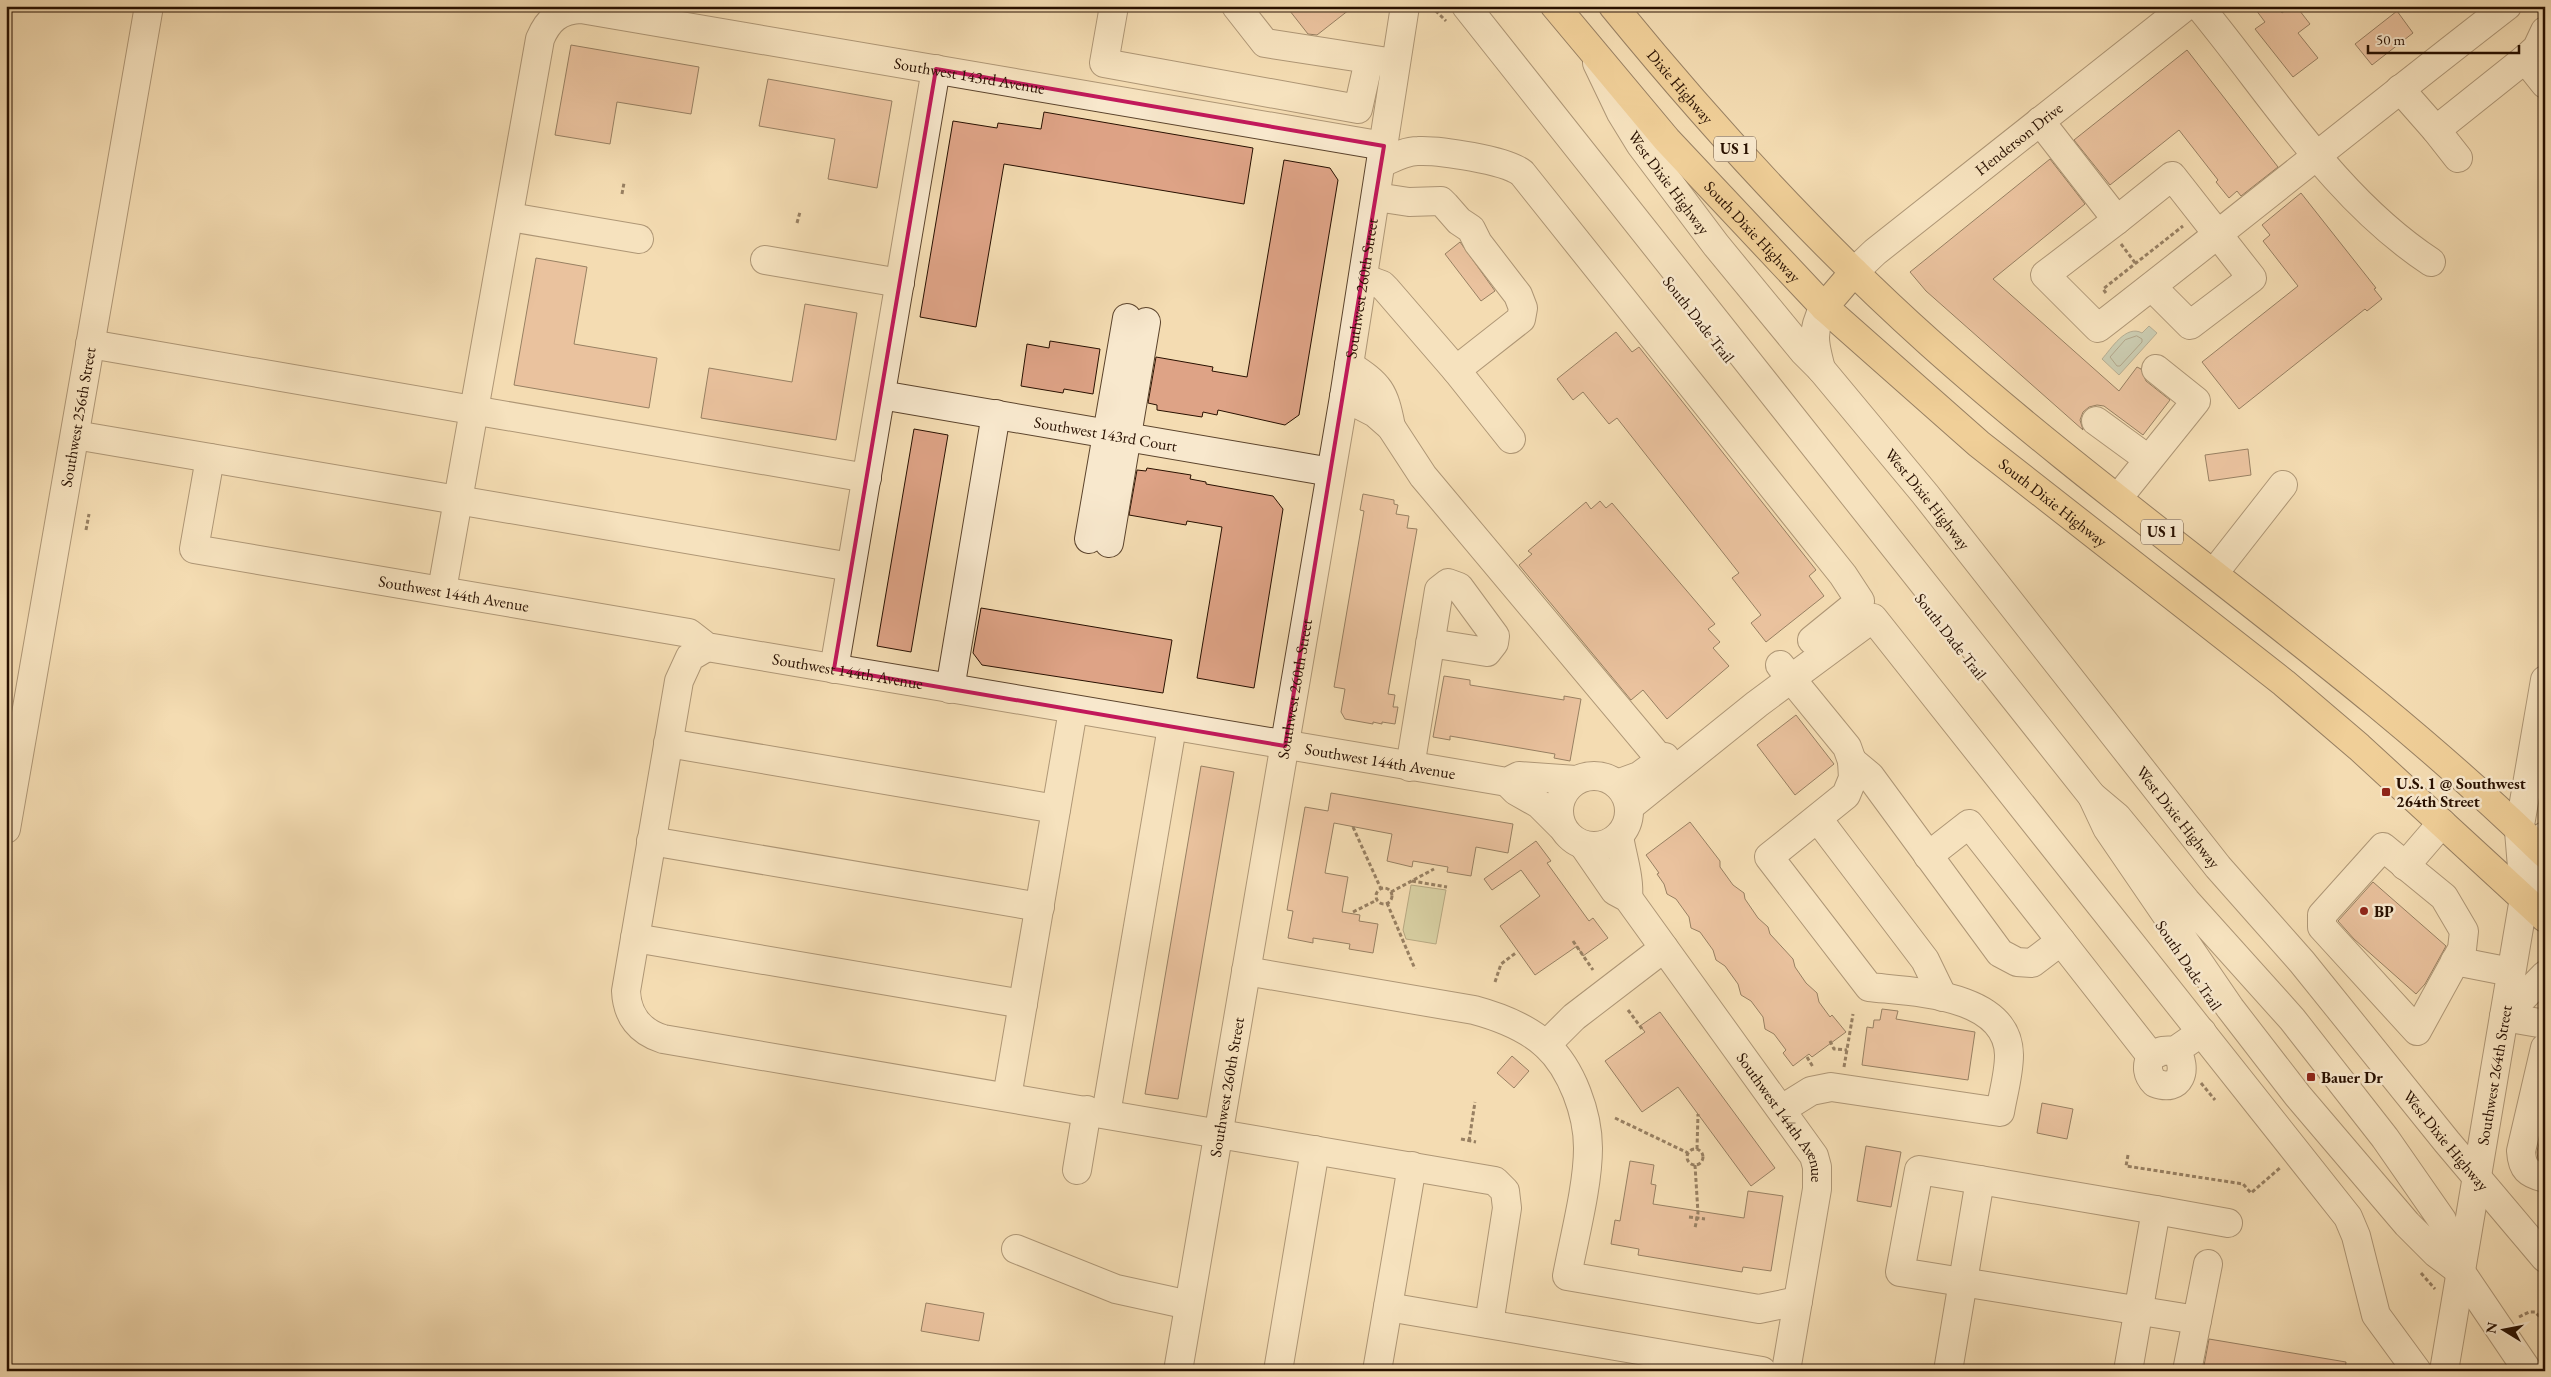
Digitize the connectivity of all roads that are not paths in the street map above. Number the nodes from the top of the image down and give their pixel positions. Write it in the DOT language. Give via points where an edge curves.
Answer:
graph roads {
  1 [pos="149,6"];
  2 [pos="1114,6"];
  3 [pos="1236,6"];
  4 [pos="1405,6"];
  5 [pos="1555,6"];
  6 [pos="1613,6"];
  7 [pos="2186,6"];
  8 [pos="2199,6"];
  9 [pos="2507,6"];
  10 [pos="1457,14"];
  11 [pos="2545,31"];
  12 [pos="1593,54"];
  13 [pos="2525,59"];
  14 [pos="1369,60"];
  15 [pos="1396,62"];
  16 [pos="936,69"];
  17 [pos="2545,84"];
  18 [pos="2400,89"];
  19 [pos="2040,121"];
  20 [pos="2436,130"];
  21 [pos="2317,154"];
  22 [pos="1383,155"];
  23 [pos="2458,158"];
  24 [pos="1376,197"];
  25 [pos="510,217"];
  26 [pos="2117,220"];
  27 [pos="2219,235"];
  28 [pos="639,239"];
  29 [pos="765,260"];
  30 [pos="2431,262"];
  31 [pos="1854,272"];
  32 [pos="1363,278"];
  33 [pos="900,283"];
  34 [pos="2152,287"];
  35 [pos="1824,307"];
  36 [pos="1137,320"];
  37 [pos="90,344"];
  38 [pos="1349,365"];
  39 [pos="1821,369"];
  40 [pos="2156,369"];
  41 [pos="1456,370"];
  42 [pos="880,395"];
  43 [pos="1344,397"];
  44 [pos="473,410"];
  45 [pos="996,414"];
  46 [pos="2096,421"];
  47 [pos="1392,428"];
  48 [pos="75,435"];
  49 [pos="1117,435"];
  50 [pos="1511,439"];
  51 [pos="210,458"];
  52 [pos="2148,459"];
  53 [pos="1331,472"];
  54 [pos="867,478"];
  55 [pos="2283,485"];
  56 [pos="2118,498"];
  57 [pos="458,500"];
  58 [pos="1099,541"];
  59 [pos="851,567"];
  60 [pos="2214,573"];
  61 [pos="442,590"];
  62 [pos="1867,610"];
  63 [pos="1430,643"];
  64 [pos="707,647"];
  65 [pos="834,669"];
  66 [pos="1785,672"];
  67 [pos="2545,680"];
  68 [pos="950,689"];
  69 [pos="1073,710"];
  70 [pos="1172,727"];
  71 [pos="668,743"];
  72 [pos="1284,746"];
  73 [pos="1661,760"];
  74 [pos="1852,761"];
  75 [pos="1410,767"];
  76 [pos="1576,780"];
  77 [pos="1507,782"];
  78 [pos="1623,796"];
  79 [pos="2092,796"];
  80 [pos="1056,809"];
  81 [pos="1818,819"];
  82 [pos="2442,823"];
  83 [pos="1561,826"];
  84 [pos="6,829"];
  85 [pos="1619,836"];
  86 [pos="651,841"];
  87 [pos="2538,843"];
  88 [pos="1584,846"];
  89 [pos="1928,856"];
  90 [pos="2406,866"];
  91 [pos="1628,898"];
  92 [pos="2524,898"];
  93 [pos="1040,907"];
  94 [pos="2545,918"];
  95 [pos="635,938"];
  96 [pos="2334,939"];
  97 [pos="2061,940"];
  98 [pos="1664,948"];
  99 [pos="2455,961"];
  100 [pos="2302,962"];
  101 [pos="1246,971"];
  102 [pos="2511,972"];
  103 [pos="2545,975"];
  104 [pos="1943,997"];
  105 [pos="1024,1004"];
  106 [pos="2404,1017"];
  107 [pos="2504,1017"];
  108 [pos="2545,1024"];
  109 [pos="2202,1032"];
  110 [pos="2370,1044"];
  111 [pos="1546,1045"];
  112 [pos="2545,1048"];
  113 [pos="2494,1075"];
  114 [pos="2536,1082"];
  115 [pos="1007,1097"];
  116 [pos="1782,1109"];
  117 [pos="1096,1112"];
  118 [pos="2485,1128"];
  119 [pos="1219,1133"];
  120 [pos="2525,1134"];
  121 [pos="1315,1150"];
  122 [pos="1412,1166"];
  123 [pos="1077,1170"];
  124 [pos="2477,1177"];
  125 [pos="2545,1178"];
  126 [pos="1980,1180"];
  127 [pos="2156,1210"];
  128 [pos="2228,1223"];
  129 [pos="1016,1249"];
  130 [pos="2545,1258"];
  131 [pos="2208,1264"];
  132 [pos="2461,1272"];
  133 [pos="1963,1283"];
  134 [pos="1798,1301"];
  135 [pos="1189,1305"];
  136 [pos="1388,1307"];
  137 [pos="2139,1311"];
  138 [pos="2197,1320"];
  139 [pos="1489,1324"];
  140 [pos="1178,1371"];
  141 [pos="1278,1371"];
  142 [pos="1377,1371"];
  143 [pos="1762,1371"];
  144 [pos="1786,1371"];
  145 [pos="1948,1371"];
  146 [pos="2128,1371"];
  147 [pos="2187,1371"];
  148 [pos="2417,1371"];
  149 [pos="2444,1371"];
  150 [pos="2528,1371"];
  1 -- 37 [label="street, Southwest 256th Street"];
  2 -- 14 [label="street" via="1104,64 1358,109"];
  3 -- 14 [label="street" via="1265,43"];
  4 -- 15 [label="street, Southwest 260th Street"];
  5 -- 12 [label="highway, US 1"];
  6 -- 31 [label="highway, Dixie Highway / US 1" via="1716,129"];
  7 -- 19 [label="street, Henderson Drive"];
  8 -- 21 [label="street"];
  9 -- 18 [label="street"];
  10 -- 79 [label="street"];
  11 -- 13 [label="street" via="2537,48"];
  12 -- 35 [label="highway, South Dixie Highway / US 1" via="1676,151"];
  12 -- 39 [label="street, West Dixie Highway" via="1620,113 1640,144 1722,253"];
  13 -- 17 [label="street"];
  13 -- 20 [label="street"];
  14 -- 15 [label="street"];
  15 -- 22 [label="street, Southwest 260th Street"];
  16 -- 22 [label="street, Southwest 143rd Avenue"];
  16 -- 25 [label="street, Southwest 143rd Avenue" via="581,9 562,12 548,23 540,39"];
  16 -- 33 [label="street"];
  18 -- 20 [label="street"];
  18 -- 21 [label="street"];
  19 -- 26 [label="street"];
  19 -- 31 [label="street, Henderson Drive"];
  20 -- 23 [label="street"];
  21 -- 27 [label="street"];
  21 -- 30 [label="street" via="2365,209 2398,239"];
  22 -- 24 [label="street, Southwest 260th Street"];
  22 -- 62 [label="street" via="1428,151 1502,163 1522,173 1843,575"];
  24 -- 32 [label="street, Southwest 260th Street"];
  24 -- 41 [label="street" via="1409,202 1441,201 1471,229 1518,295 1523,308 1521,319"];
  25 -- 28 [label="street"];
  25 -- 44 [label="street"];
  26 -- 27 [label="street" via="2172,176"];
  26 -- 34 [label="street" via="2046,274 2098,328"];
  27 -- 34 [label="street"];
  27 -- 34 [label="street" via="2252,278 2190,326"];
  29 -- 33 [label="street"];
  31 -- 35 [label="highway"];
  31 -- 56 [label="highway, US 1" via="1930,343"];
  32 -- 38 [label="street, Southwest 260th Street"];
  32 -- 41 [label="street" via="1382,285"];
  33 -- 42 [label="street"];
  35 -- 39 [label="street, West Dixie Highway" via="1814,335"];
  35 -- 82 [label="highway, South Dixie Highway / US 1" via="1979,444 2284,683"];
  36 -- 49 [label="street"];
  37 -- 44 [label="street"];
  37 -- 48 [label="street, Southwest 256th Street"];
  38 -- 43 [label="street, Southwest 260th Street"];
  38 -- 47 [label="street" via="1374,381 1387,405"];
  39 -- 100 [label="street, West Dixie Highway" via="1925,494 2218,866"];
  40 -- 52 [label="street" via="2196,400"];
  41 -- 50 [label="street"];
  42 -- 45 [label="street, Southwest 143rd Court"];
  42 -- 54 [label="street"];
  43 -- 47 [label="street" via="1375,413"];
  43 -- 53 [label="street, Southwest 260th Street"];
  44 -- 54 [label="street"];
  44 -- 57 [label="street"];
  45 -- 49 [label="street, Southwest 143rd Court"];
  45 -- 68 [label="street"];
  46 -- 52 [label="street"];
  47 -- 73 [label="street" via="1423,476"];
  48 -- 51 [label="street"];
  48 -- 84 [label="street, Southwest 256th Street"];
  49 -- 53 [label="street, Southwest 143rd Court"];
  49 -- 58 [label="street"];
  51 -- 57 [label="street"];
  51 -- 61 [label="street, Southwest 144th Avenue" via="194,549"];
  52 -- 56 [label="street"];
  53 -- 72 [label="street, Southwest 260th Street"];
  54 -- 59 [label="street"];
  55 -- 60 [label="street"];
  56 -- 60 [label="highway, US 1"];
  57 -- 59 [label="street"];
  57 -- 61 [label="street"];
  59 -- 65 [label="street"];
  60 -- 87 [label="highway, US 1" via="2387,712"];
  61 -- 64 [label="street, Southwest 144th Avenue" via="689,633"];
  62 -- 66 [label="street"];
  62 -- 109 [label="street"];
  63 -- 75 [label="street"];
  64 -- 65 [label="street, Southwest 144th Avenue"];
  64 -- 71 [label="street" via="690,657 682,671"];
  65 -- 68 [label="street, Southwest 144th Avenue"];
  66 -- 73 [label="street"];
  66 -- 74 [label="street" via="1847,747"];
  66 -- 78 [label="street"];
  67 -- 87 [label="street, Southwest 264th Street"];
  68 -- 69 [label="street, Southwest 144th Avenue"];
  69 -- 70 [label="street, Southwest 144th Avenue"];
  69 -- 80 [label="street"];
  70 -- 72 [label="street, Southwest 144th Avenue"];
  70 -- 117 [label="street"];
  71 -- 80 [label="street"];
  71 -- 86 [label="street"];
  72 -- 75 [label="street, Southwest 144th Avenue"];
  72 -- 101 [label="street, Southwest 260th Street"];
  73 -- 78 [label="street" via="1639,776"];
  74 -- 81 [label="street" via="1853,778 1846,795"];
  74 -- 89 [label="street" via="1870,776"];
  75 -- 77 [label="street, Southwest 144th Avenue"];
  76 -- 77 [label="street, Southwest 144th Avenue" via="1519,776"];
  76 -- 78 [label="street" via="1597,776"];
  76 -- 83 [label="street" via="1568,786 1558,805"];
  77 -- 83 [label="street, Southwest 144th Avenue" via="1539,804"];
  78 -- 85 [label="street" via="1625,828"];
  79 -- 132 [label="street" via="2107,828 2230,1008 2298,1096 2407,1224"];
  79 -- 132 [label="street" via="2117,816 2186,901 2292,1019 2333,1070 2442,1220"];
  80 -- 93 [label="street"];
  81 -- 104 [label="street" via="1924,960"];
  81 -- 104 [label="street" via="1769,857 1869,987"];
  82 -- 90 [label="street"];
  82 -- 92 [label="highway, South Dixie Highway / US 1"];
  83 -- 88 [label="street" via="1575,842"];
  85 -- 88 [label="street" via="1603,846"];
  85 -- 91 [label="street" via="1629,884"];
  86 -- 93 [label="street"];
  86 -- 95 [label="street"];
  87 -- 92 [label="street, Southwest 264th Street"];
  88 -- 91 [label="street, Southwest 144th Avenue" via="1615,890"];
  89 -- 97 [label="street" via="2000,953 2017,962 2032,963"];
  89 -- 97 [label="street" via="1969,824"];
  90 -- 96 [label="street" via="2383,847 2322,915 2322,927"];
  90 -- 99 [label="street" via="2444,897 2464,931 2462,949"];
  91 -- 98 [label="street, Southwest 144th Avenue"];
  92 -- 94 [label="highway, South Dixie Highway / US 1"];
  92 -- 102 [label="street, Southwest 264th Street"];
  93 -- 105 [label="street"];
  95 -- 105 [label="street"];
  95 -- 115 [label="street" via="626,1000 638,1025 653,1036"];
  96 -- 100 [label="street"];
  96 -- 106 [label="street"];
  97 -- 109 [label="street" via="2163,1053"];
  98 -- 111 [label="street" via="1574,1017"];
  98 -- 116 [label="street, Southwest 144th Avenue"];
  99 -- 102 [label="street"];
  99 -- 106 [label="street" via="2417,1031"];
  100 -- 110 [label="street, West Dixie Highway"];
  101 -- 111 [label="street" via="1474,1010 1504,1020"];
  101 -- 119 [label="street, Southwest 260th Street"];
  102 -- 107 [label="street, Southwest 264th Street"];
  103 -- 107 [label="street"];
  104 -- 116 [label="street" via="1978,1008 2002,1032 2009,1054 2000,1112 1831,1087 1811,1091"];
  105 -- 115 [label="street"];
  106 -- 110 [label="street"];
  107 -- 108 [label="street"];
  107 -- 113 [label="street, Southwest 264th Street"];
  109 -- 148 [label="street" via="2348,1217 2376,1315"];
  110 -- 124 [label="street, West Dixie Highway"];
  111 -- 134 [label="street" via="1562,1066 1577,1095 1588,1135 1587,1166 1567,1276 1759,1310"];
  112 -- 114 [label="street"];
  113 -- 114 [label="street"];
  113 -- 118 [label="street, Southwest 264th Street"];
  114 -- 120 [label="street"];
  115 -- 117 [label="street"];
  116 -- 134 [label="street, Southwest 144th Avenue" via="1809,1146 1817,1167 1817,1189"];
  117 -- 119 [label="street"];
  117 -- 123 [label="street"];
  118 -- 120 [label="street"];
  118 -- 124 [label="street, Southwest 264th Street"];
  119 -- 121 [label="street"];
  119 -- 135 [label="street, Southwest 260th Street"];
  120 -- 125 [label="street" via="2522,1164 2526,1171"];
  121 -- 122 [label="street"];
  121 -- 141 [label="street"];
  122 -- 136 [label="street"];
  122 -- 139 [label="street" via="1495,1181 1505,1191 1507,1208"];
  124 -- 130 [label="street, West Dixie Highway"];
  124 -- 132 [label="street, Southwest 264th Street"];
  126 -- 127 [label="street"];
  126 -- 133 [label="street"];
  126 -- 133 [label="street" via="1918,1170 1900,1272"];
  127 -- 128 [label="street"];
  127 -- 137 [label="street"];
  129 -- 135 [label="street" via="1116,1289"];
  131 -- 138 [label="street"];
  132 -- 149 [label="street, Southwest 264th Street"];
  132 -- 150 [label="street"];
  133 -- 137 [label="street"];
  133 -- 145 [label="street"];
  134 -- 144 [label="street, Southwest 144th Avenue"];
  135 -- 140 [label="street, Southwest 260th Street"];
  136 -- 139 [label="street"];
  136 -- 142 [label="street"];
  137 -- 138 [label="street"];
  137 -- 146 [label="street"];
  138 -- 147 [label="street"];
  139 -- 143 [label="street"];
}
